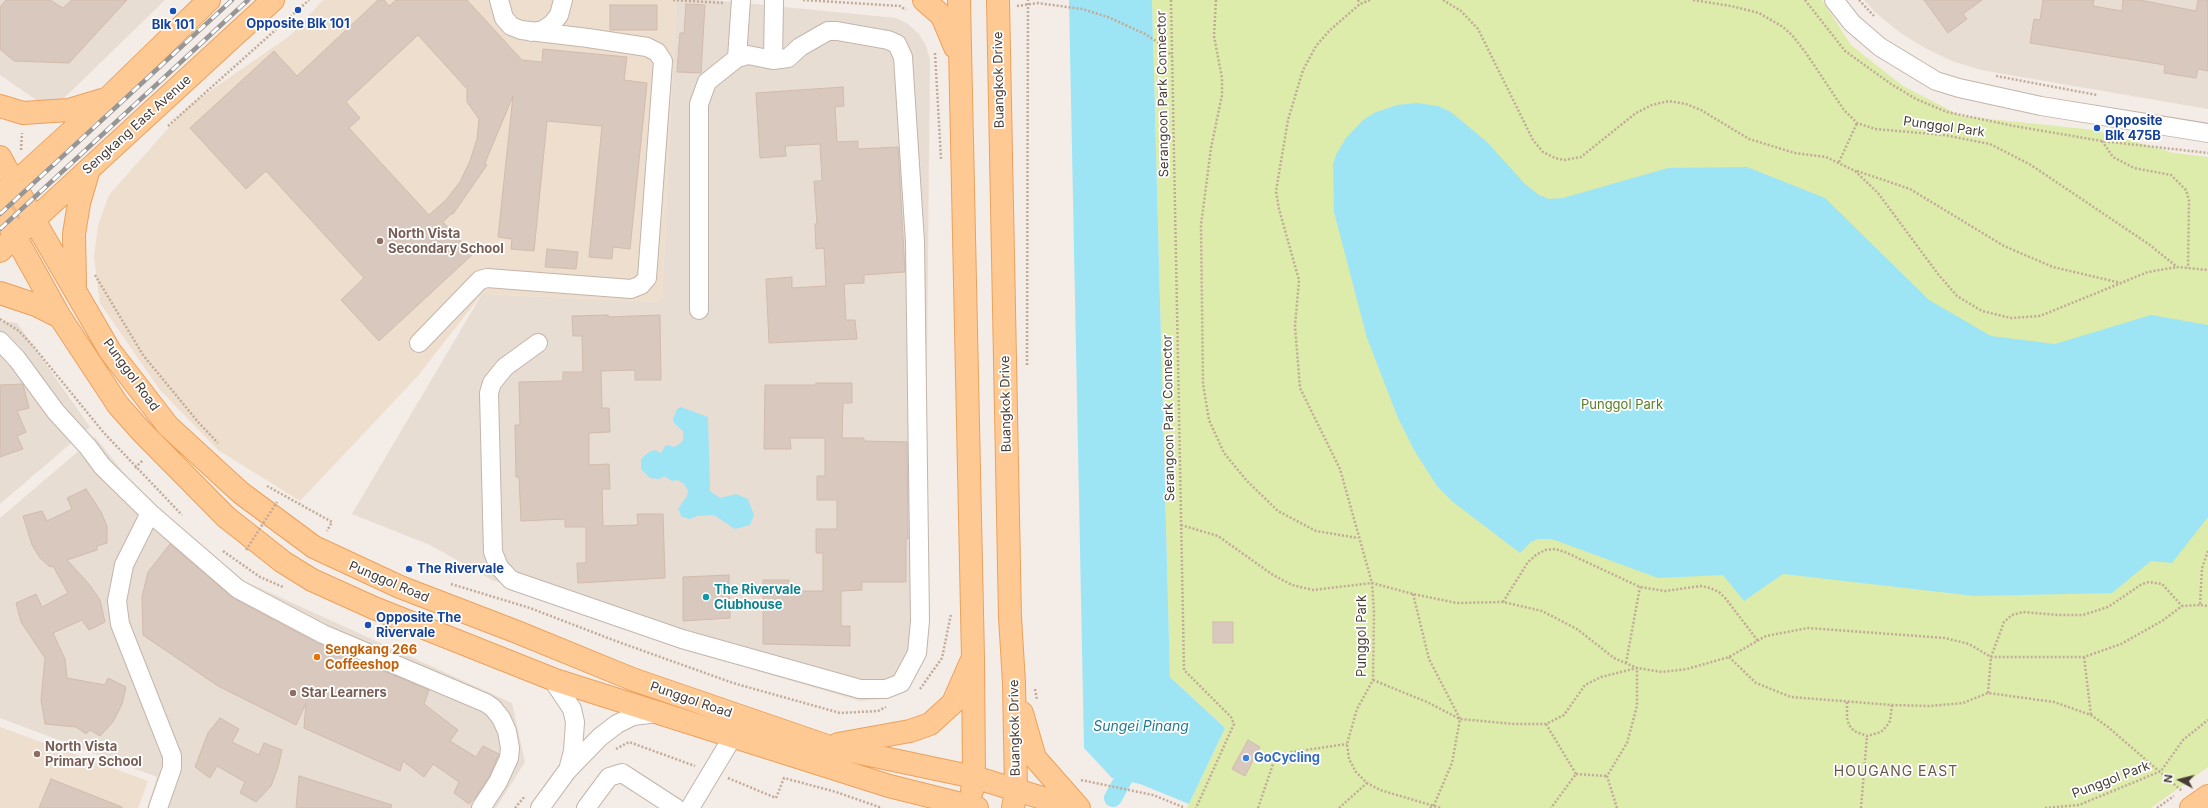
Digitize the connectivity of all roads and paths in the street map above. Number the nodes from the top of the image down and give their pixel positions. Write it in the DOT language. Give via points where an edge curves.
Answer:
graph roads {
  1 [pos="209,0"];
  2 [pos="273,0"];
  3 [pos="309,0"];
  4 [pos="499,0"];
  5 [pos="563,0"];
  6 [pos="673,0"];
  7 [pos="774,0"];
  8 [pos="803,0"];
  9 [pos="958,0"];
  10 [pos="1028,0"];
  11 [pos="1172,0"];
  12 [pos="1216,0"];
  13 [pos="1358,0"];
  14 [pos="1370,0"];
  15 [pos="1443,0"];
  16 [pos="1693,0"];
  17 [pos="1834,0"];
  18 [pos="1859,0"];
  19 [pos="740,2"];
  20 [pos="1007,3"];
  21 [pos="1028,4"];
  22 [pos="1360,4"];
  23 [pos="917,7"];
  24 [pos="1878,20"];
  25 [pos="532,32"];
  26 [pos="935,48"];
  27 [pos="1172,56"];
  28 [pos="737,58"];
  29 [pos="960,59"];
  30 [pos="773,60"];
  31 [pos="1993,76"];
  32 [pos="2098,96"];
  33 [pos="107,99"];
  34 [pos="0,106"];
  35 [pos="1858,123"];
  36 [pos="165,128"];
  37 [pos="2208,133"];
  38 [pos="2102,141"];
  39 [pos="0,157"];
  40 [pos="941,160"];
  41 [pos="1839,162"];
  42 [pos="89,169"];
  43 [pos="1855,171"];
  44 [pos="7,190"];
  45 [pos="0,209"];
  46 [pos="34,220"];
  47 [pos="8,244"];
  48 [pos="2177,267"];
  49 [pos="2188,268"];
  50 [pos="2208,270"];
  51 [pos="94,273"];
  52 [pos="2122,283"];
  53 [pos="75,290"];
  54 [pos="0,293"];
  55 [pos="699,310"];
  56 [pos="60,317"];
  57 [pos="0,319"];
  58 [pos="0,341"];
  59 [pos="419,343"];
  60 [pos="538,343"];
  61 [pos="1026,372"];
  62 [pos="220,445"];
  63 [pos="260,482"];
  64 [pos="278,502"];
  65 [pos="150,513"];
  66 [pos="188,520"];
  67 [pos="1182,525"];
  68 [pos="327,532"];
  69 [pos="1358,538"];
  70 [pos="216,546"];
  71 [pos="246,550"];
  72 [pos="2208,551"];
  73 [pos="446,582"];
  74 [pos="1372,583"];
  75 [pos="1640,587"];
  76 [pos="285,588"];
  77 [pos="1413,594"];
  78 [pos="1503,602"];
  79 [pos="2200,604"];
  80 [pos="953,606"];
  81 [pos="2182,606"];
  82 [pos="2208,606"];
  83 [pos="1758,641"];
  84 [pos="1729,657"];
  85 [pos="1991,657"];
  86 [pos="2084,657"];
  87 [pos="973,658"];
  88 [pos="1626,663"];
  89 [pos="1637,668"];
  90 [pos="552,679"];
  91 [pos="1373,680"];
  92 [pos="1024,683"];
  93 [pos="917,692"];
  94 [pos="1988,693"];
  95 [pos="1847,702"];
  96 [pos="891,705"];
  97 [pos="1037,705"];
  98 [pos="1892,705"];
  99 [pos="659,713"];
  100 [pos="2091,715"];
  101 [pos="1460,718"];
  102 [pos="2208,720"];
  103 [pos="1546,724"];
  104 [pos="1868,736"];
  105 [pos="732,738"];
  106 [pos="1347,744"];
  107 [pos="827,746"];
  108 [pos="567,771"];
  109 [pos="2161,771"];
  110 [pos="1576,774"];
  111 [pos="1607,776"];
  112 [pos="974,777"];
  113 [pos="1367,783"];
  114 [pos="889,786"];
  115 [pos="1113,787"];
  116 [pos="529,790"];
  117 [pos="2208,796"];
  118 [pos="1015,799"];
  119 [pos="2187,800"];
  120 [pos="1434,805"];
  121 [pos="972,807"];
  122 [pos="158,808"];
  123 [pos="481,808"];
  124 [pos="515,808"];
  125 [pos="540,808"];
  126 [pos="586,808"];
  127 [pos="676,808"];
  128 [pos="690,808"];
  129 [pos="919,808"];
  130 [pos="1075,808"];
  131 [pos="1079,808"];
  132 [pos="1185,808"];
  133 [pos="1196,808"];
  134 [pos="1258,808"];
  135 [pos="1339,808"];
  136 [pos="1430,808"];
  137 [pos="1440,808"];
  138 [pos="1551,808"];
  139 [pos="1617,808"];
  140 [pos="1861,808"];
  141 [pos="2046,808"];
  142 [pos="2156,808"];
  1 -- 33 [label="main road"];
  2 -- 42 [label="main road, Sengkang East Avenue"];
  3 -- 36 [label="path"];
  4 -- 25 [label="street" via="504,18 511,26"];
  5 -- 25 [label="street" via="559,15 552,24"];
  6 -- 19 [label="path"];
  7 -- 30 [label="street"];
  8 -- 23 [label="path"];
  9 -- 29 [label="main road"];
  10 -- 21 [label="path"];
  11 -- 27 [label="path, Serangoon Park Connector"];
  12 -- 69 [label="path" via="1214,36 1221,70 1222,95 1211,148 1201,225 1203,384 1209,420 1224,453 1247,481 1278,511 1316,531"];
  13 -- 22 [label="path"];
  14 -- 22 [label="path"];
  15 -- 41 [label="path" via="1461,11 1478,29 1532,140 1543,152 1555,158 1564,160 1581,157 1636,113 1652,105 1669,101 1693,106 1738,134 1760,143"];
  16 -- 35 [label="path, Punggol Park" via="1753,11 1771,18 1806,52 1839,103"];
  17 -- 37 [label="street" via="1852,22 1880,47 1936,81 2041,106"];
  18 -- 24 [label="path"];
  19 -- 28 [label="street"];
  20 -- 21 [label="path"];
  20 -- 92 [label="main road, Buangkok Drive" via="1010,609"];
  21 -- 27 [label="path" via="1082,9 1108,17 1157,42"];
  21 -- 61 [label="path"];
  22 -- 69 [label="path" via="1323,38 1303,70 1288,120 1276,191 1299,280 1295,326 1300,388 1340,469"];
  23 -- 29 [label="main road" via="942,16"];
  25 -- 59 [label="street" via="647,47 657,52 663,61 647,278 641,285 631,289 487,278 480,280"];
  26 -- 40 [label="path"];
  27 -- 67 [label="path, Serangoon Park Connector"];
  28 -- 30 [label="street" via="748,55"];
  28 -- 55 [label="street" via="707,82 699,104"];
  29 -- 87 [label="main road"];
  30 -- 60 [label="street" via="788,58 818,35 828,31 888,40 897,44 903,57 915,242 920,621 918,653 901,683 886,689 860,689 682,639 511,580 498,567 493,552 489,393 495,378 505,367"];
  31 -- 32 [label="path"];
  33 -- 34 [label="main road" via="69,110 23,113"];
  33 -- 44 [label="main road"];
  35 -- 41 [label="path"];
  35 -- 48 [label="path, Punggol Park" via="1874,129 1944,135 1990,144 2031,164 2150,245"];
  38 -- 49 [label="path" via="2113,157 2134,168 2171,175 2186,190 2189,200"];
  39 -- 44 [label="main road, Punggol Road"];
  41 -- 43 [label="path"];
  42 -- 46 [label="main road, Sengkang East Avenue"];
  42 -- 53 [label="main road" via="79,202 74,234 72,255"];
  43 -- 52 [label="path" via="1910,189 2004,246 2054,267"];
  43 -- 52 [label="path" via="1878,193 1957,296 1982,311 2011,318 2040,316"];
  44 -- 46 [label="main road, Punggol Road"];
  45 -- 47 [label="main road, Punggol Road"];
  46 -- 47 [label="main road, Sengkang East Avenue"];
  46 -- 53 [label="main road, Punggol Road"];
  47 -- 56 [label="main road, Punggol Road"];
  48 -- 49 [label="path"];
  48 -- 52 [label="path" via="2148,272"];
  49 -- 50 [label="path"];
  51 -- 62 [label="path" via="143,355 199,424"];
  53 -- 107 [label="main road, Punggol Road" via="110,351 168,426 241,493 314,547 400,587 632,679"];
  54 -- 56 [label="main road" via="36,305"];
  56 -- 90 [label="main road, Punggol Road" via="118,405 142,432 226,517 283,562 312,580 374,608"];
  57 -- 66 [label="path" via="29,341 110,439"];
  58 -- 65 [label="street" via="102,466"];
  63 -- 68 [label="path" via="332,522"];
  64 -- 71 [label="path, bridge"];
  65 -- 122 [label="street" via="124,565 117,601 120,624 172,756 172,768"];
  65 -- 123 [label="street" via="238,589 323,634 486,702 493,708 501,718 506,731 510,753 498,782"];
  67 -- 74 [label="path, Punggol Park" via="1218,536 1273,575 1292,585 1313,590"];
  67 -- 133 [label="path, Serangoon Park Connector" via="1184,670 1231,717 1234,724"];
  69 -- 74 [label="path"];
  70 -- 76 [label="path" via="260,577"];
  72 -- 79 [label="path" via="2202,568"];
  73 -- 96 [label="path" via="530,608 733,683 840,713 878,711"];
  74 -- 77 [label="path"];
  74 -- 91 [label="path, Punggol Park"];
  75 -- 78 [label="path" via="1565,552 1545,550 1528,562"];
  75 -- 83 [label="path" via="1665,591 1701,586 1719,592"];
  75 -- 88 [label="path"];
  77 -- 78 [label="path" via="1457,603"];
  77 -- 101 [label="path" via="1429,660"];
  78 -- 88 [label="path" via="1542,611 1577,629 1614,658"];
  79 -- 81 [label="path"];
  79 -- 82 [label="path"];
  80 -- 93 [label="path" via="942,658"];
  81 -- 85 [label="path" via="2162,584 2149,582 2108,607 2084,615 2012,614 2004,622"];
  81 -- 86 [label="path" via="2162,621 2121,644"];
  83 -- 84 [label="path"];
  83 -- 85 [label="path" via="1766,636 1808,628 1823,629 1945,638 1969,644"];
  84 -- 89 [label="path" via="1687,669 1662,672"];
  84 -- 95 [label="path" via="1756,683 1791,698"];
  85 -- 86 [label="path"];
  85 -- 94 [label="path"];
  86 -- 100 [label="path"];
  87 -- 107 [label="main road" via="953,703 930,724 910,731"];
  87 -- 112 [label="main road"];
  88 -- 89 [label="path"];
  89 -- 103 [label="path" via="1585,684 1564,715"];
  89 -- 111 [label="path" via="1637,706 1627,744"];
  90 -- 99 [label="main road, Punggol Road"];
  90 -- 108 [label="street" via="572,709 575,722 573,751"];
  91 -- 101 [label="path"];
  91 -- 106 [label="path, Punggol Park" via="1357,709"];
  92 -- 97 [label="path"];
  92 -- 118 [label="main road, Buangkok Drive"];
  92 -- 131 [label="main road" via="1035,758"];
  94 -- 98 [label="path" via="1963,703 1930,706"];
  94 -- 100 [label="path" via="2054,702"];
  95 -- 98 [label="path"];
  95 -- 104 [label="path" via="1847,718 1850,725 1854,731"];
  98 -- 104 [label="path" via="1890,721 1886,727 1881,732"];
  99 -- 105 [label="main road, Punggol Road"];
  99 -- 108 [label="street" via="634,716 617,724 600,737"];
  100 -- 109 [label="path"];
  101 -- 103 [label="path" via="1514,724"];
  101 -- 120 [label="path" via="1452,763"];
  102 -- 109 [label="path, Punggol Park" via="2183,740"];
  103 -- 110 [label="path"];
  104 -- 140 [label="path"];
  105 -- 114 [label="main road, Punggol Road"];
  105 -- 128 [label="street"];
  106 -- 113 [label="path" via="1353,766"];
  106 -- 134 [label="path" via="1292,752 1278,758 1273,764"];
  107 -- 112 [label="main road, Punggol Road"];
  108 -- 125 [label="street"];
  109 -- 119 [label="path"];
  109 -- 141 [label="path, Punggol Park" via="2080,805"];
  110 -- 111 [label="path"];
  110 -- 138 [label="path"];
  111 -- 139 [label="path"];
  112 -- 118 [label="main road, Punggol Road"];
  112 -- 121 [label="main road"];
  113 -- 120 [label="path" via="1380,790"];
  113 -- 135 [label="path"];
  114 -- 121 [label="main road, Punggol Road"];
  114 -- 129 [label="main road"];
  115 -- 132 [label="path" via="1153,795"];
  116 -- 124 [label="path"];
  117 -- 119 [label="main road"];
  118 -- 130 [label="main road, Punggol Road"];
  119 -- 142 [label="path"];
  120 -- 136 [label="path"];
  120 -- 137 [label="path"];
  126 -- 127 [label="street" via="609,777 622,773"];
}
